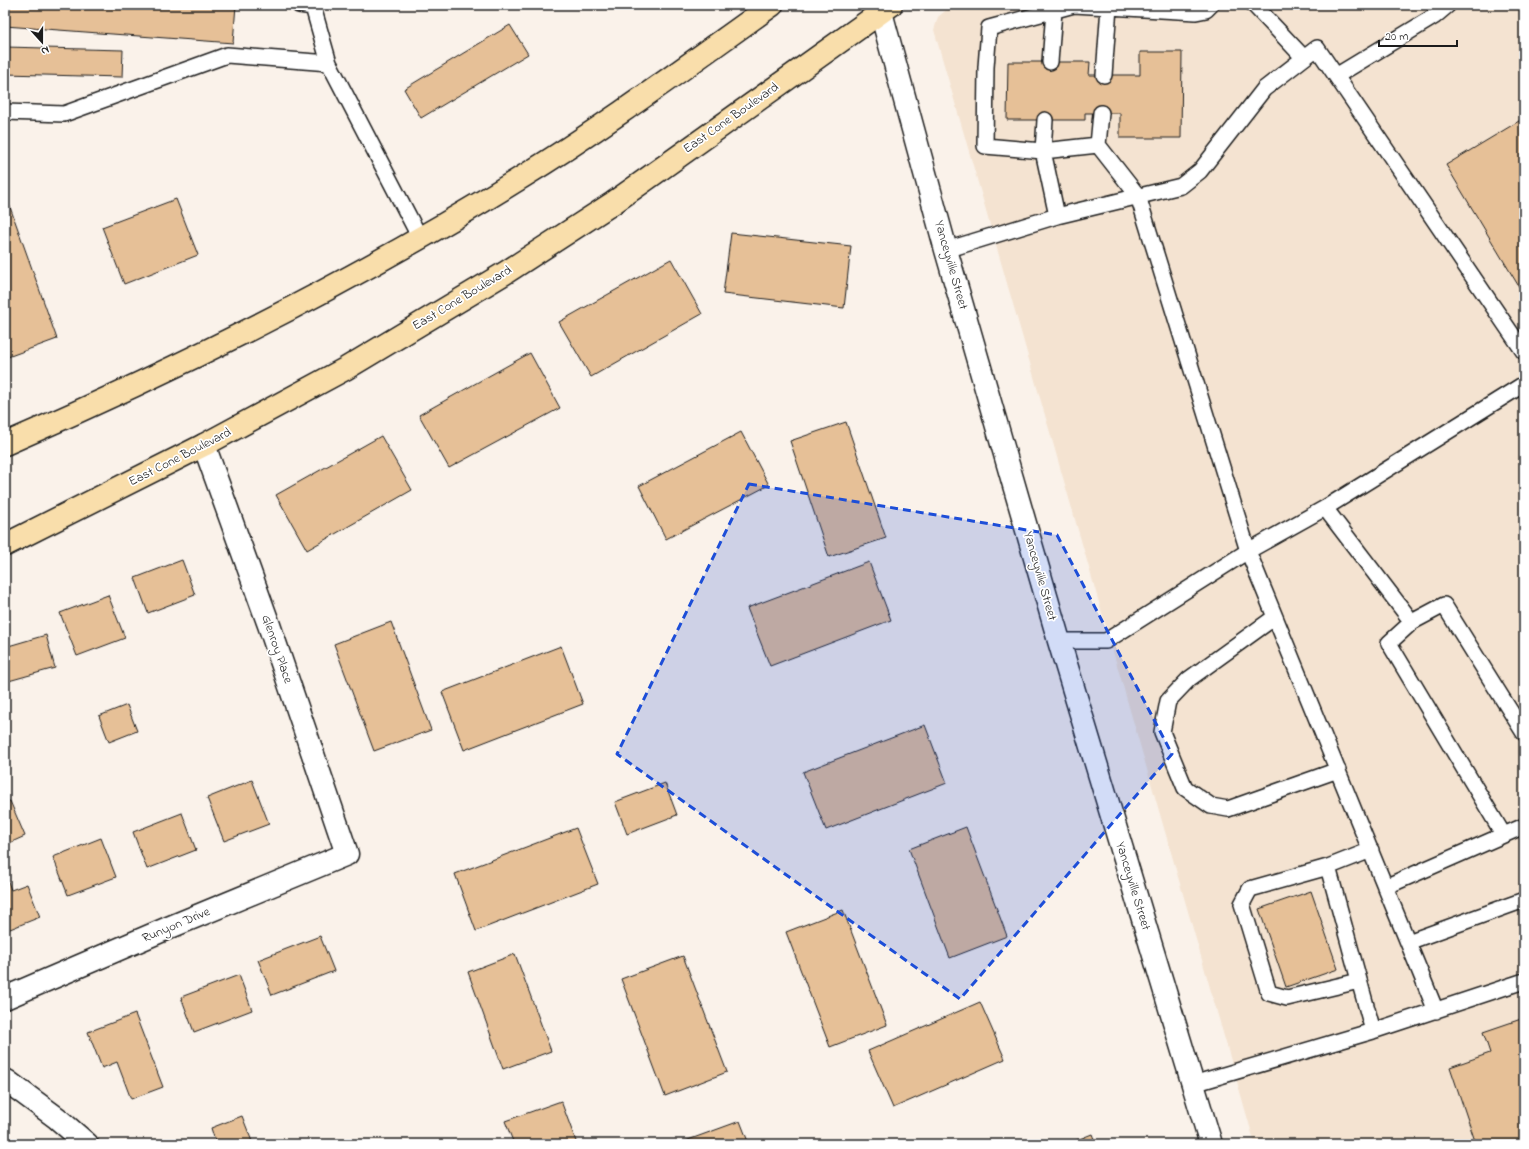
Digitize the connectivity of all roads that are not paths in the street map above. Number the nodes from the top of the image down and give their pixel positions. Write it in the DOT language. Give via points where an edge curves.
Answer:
graph roads {
  1 [pos="298,5"];
  2 [pos="772,5"];
  3 [pos="1074,5"];
  4 [pos="1211,5"];
  5 [pos="1254,5"];
  6 [pos="1448,5"];
  7 [pos="1110,7"];
  8 [pos="884,8"];
  9 [pos="1054,11"];
  10 [pos="1304,58"];
  11 [pos="1050,62"];
  12 [pos="329,63"];
  13 [pos="1104,75"];
  14 [pos="1336,76"];
  15 [pos="5,112"];
  16 [pos="1101,113"];
  17 [pos="1045,120"];
  18 [pos="1098,146"];
  19 [pos="1043,151"];
  20 [pos="1138,196"];
  21 [pos="1057,216"];
  22 [pos="420,238"];
  23 [pos="946,250"];
  24 [pos="1524,352"];
  25 [pos="1524,384"];
  26 [pos="5,444"];
  27 [pos="204,445"];
  28 [pos="1325,508"];
  29 [pos="5,545"];
  30 [pos="1248,551"];
  31 [pos="1275,617"];
  32 [pos="1412,622"];
  33 [pos="1059,641"];
  34 [pos="1524,733"];
  35 [pos="1338,770"];
  36 [pos="1524,826"];
  37 [pos="1503,834"];
  38 [pos="1371,850"];
  39 [pos="347,854"];
  40 [pos="1328,867"];
  41 [pos="1385,887"];
  42 [pos="1524,900"];
  43 [pos="1408,942"];
  44 [pos="1359,981"];
  45 [pos="1524,981"];
  46 [pos="5,998"];
  47 [pos="1436,1011"];
  48 [pos="1373,1031"];
  49 [pos="6,1080"];
  50 [pos="1193,1084"];
  51 [pos="87,1144"];
  52 [pos="1211,1144"];
  1 -- 12 [label="lane" via="313,7"];
  2 -- 22 [label="main road" via="636,102 520,179"];
  3 -- 7 [label="lane"];
  3 -- 9 [label="lane"];
  4 -- 7 [label="lane" via="1206,10 1196,12"];
  5 -- 10 [label="lane"];
  6 -- 14 [label="lane" via="1436,16"];
  7 -- 13 [label="lane"];
  8 -- 23 [label="main road, Yanceyville Street"];
  8 -- 27 [label="main road, East Cone Boulevard" via="613,203 506,273 345,368"];
  9 -- 11 [label="lane"];
  9 -- 19 [label="lane" via="989,28 985,146"];
  10 -- 14 [label="lane" via="1317,48"];
  10 -- 20 [label="lane" via="1264,89 1200,171 1181,186"];
  12 -- 15 [label="lane" via="227,55 64,114"];
  12 -- 22 [label="lane"];
  14 -- 24 [label="lane"];
  16 -- 18 [label="lane"];
  17 -- 19 [label="lane"];
  18 -- 19 [label="lane"];
  18 -- 20 [label="lane"];
  19 -- 21 [label="lane"];
  20 -- 21 [label="lane"];
  20 -- 30 [label="lane"];
  21 -- 23 [label="lane"];
  22 -- 26 [label="main road" via="302,304 186,361"];
  23 -- 33 [label="main road, Yanceyville Street"];
  25 -- 28 [label="lane"];
  27 -- 29 [label="main road, East Cone Boulevard"];
  27 -- 39 [label="main road, Glenroy Place" via="272,632"];
  28 -- 30 [label="lane"];
  28 -- 32 [label="lane"];
  30 -- 31 [label="lane"];
  30 -- 33 [label="lane" via="1106,641"];
  31 -- 35 [label="lane"];
  31 -- 35 [label="lane" via="1189,679 1168,701 1162,732 1185,788 1211,806 1228,809"];
  32 -- 34 [label="lane" via="1444,605"];
  32 -- 37 [label="lane" via="1389,643"];
  33 -- 50 [label="main road, Yanceyville Street"];
  35 -- 38 [label="lane"];
  36 -- 37 [label="lane"];
  37 -- 41 [label="lane"];
  38 -- 40 [label="lane"];
  38 -- 41 [label="lane"];
  39 -- 46 [label="main road, Runyon Drive"];
  40 -- 44 [label="lane"];
  40 -- 44 [label="lane" via="1250,889 1242,904 1269,993 1287,998"];
  41 -- 43 [label="lane"];
  42 -- 43 [label="lane"];
  43 -- 47 [label="lane"];
  44 -- 48 [label="lane"];
  45 -- 47 [label="lane"];
  47 -- 48 [label="lane"];
  48 -- 50 [label="lane"];
  49 -- 51 [label="main road"];
  50 -- 52 [label="main road, Yanceyville Street"];
}
